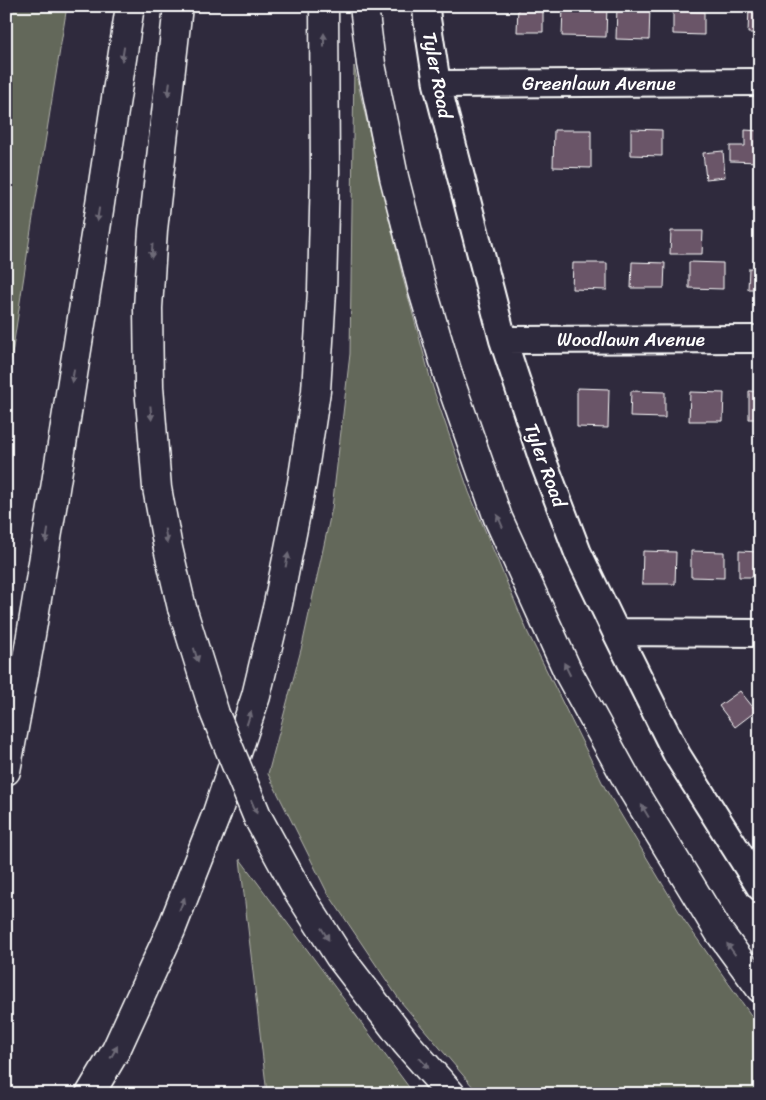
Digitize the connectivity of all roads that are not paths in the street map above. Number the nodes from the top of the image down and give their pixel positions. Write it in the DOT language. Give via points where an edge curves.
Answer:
graph roads {
  1 [pos="130,6"];
  2 [pos="178,6"];
  3 [pos="324,6"];
  4 [pos="364,6"];
  5 [pos="426,6"];
  6 [pos="760,82"];
  7 [pos="437,84"];
  8 [pos="760,339"];
  9 [pos="503,340"];
  10 [pos="616,632"];
  11 [pos="760,633"];
  12 [pos="6,771"];
  13 [pos="760,887"];
  14 [pos="760,988"];
  15 [pos="90,1094"];
  16 [pos="451,1094"];
  1 -- 12 [label="highway, one-way" via="52,508"];
  2 -- 16 [label="highway, one-way, bridge" via="153,230 148,308 149,387 157,488 182,608 215,714 258,818 299,893 339,956 406,1043"];
  15 -- 3 [label="highway, one-way" via="116,1050 167,938 217,814 256,696 278,604 316,391 324,202"];
  14 -- 4 [label="highway, one-way" via="719,932 632,789 568,672 498,518 450,381 418,272 390,158 371,64"];
  5 -- 7 [label="street, Tyler Road"];
  6 -- 7 [label="street, Greenlawn Avenue"];
  7 -- 9 [label="street, Tyler Road"];
  8 -- 9 [label="street, Woodlawn Avenue"];
  9 -- 10 [label="street, Tyler Road" via="546,470 578,553"];
  10 -- 11 [label="street"];
  10 -- 13 [label="street, Tyler Road" via="676,755"];
}
